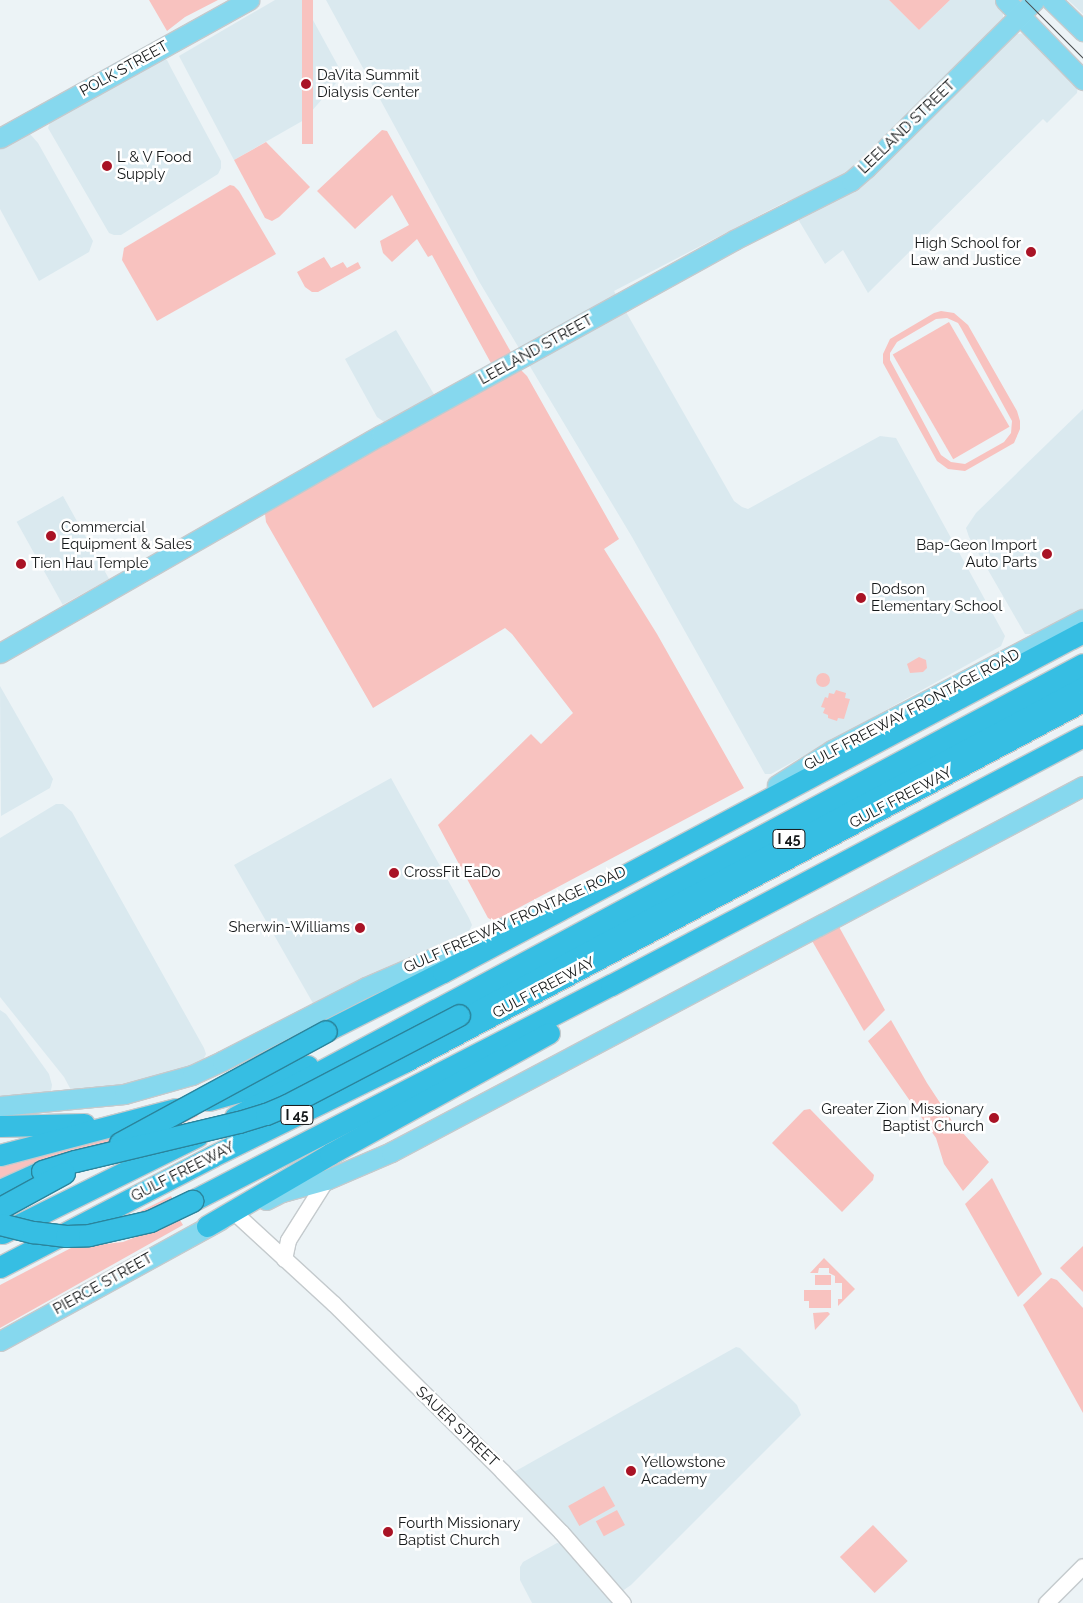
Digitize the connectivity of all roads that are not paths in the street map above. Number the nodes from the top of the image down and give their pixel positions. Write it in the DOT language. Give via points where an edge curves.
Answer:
graph roads {
  1 [pos="249,0"];
  2 [pos="1005,0"];
  3 [pos="1035,0"];
  4 [pos="1051,0"];
  5 [pos="1020,15"];
  6 [pos="1083,31"];
  7 [pos="1083,80"];
  8 [pos="0,138"];
  9 [pos="1083,619"];
  10 [pos="1083,632"];
  11 [pos="0,653"];
  12 [pos="1083,659"];
  13 [pos="1083,664"];
  14 [pos="1050,681"];
  15 [pos="1083,683"];
  16 [pos="1083,701"];
  17 [pos="1083,714"];
  18 [pos="993,731"];
  19 [pos="1021,734"];
  20 [pos="1083,736"];
  21 [pos="1083,786"];
  22 [pos="586,948"];
  23 [pos="613,990"];
  24 [pos="365,1047"];
  25 [pos="0,1106"];
  26 [pos="129,1121"];
  27 [pos="0,1126"];
  28 [pos="0,1155"];
  29 [pos="326,1180"];
  30 [pos="0,1190"];
  31 [pos="0,1208"];
  32 [pos="236,1214"];
  33 [pos="0,1224"];
  34 [pos="207,1226"];
  35 [pos="0,1234"];
  36 [pos="284,1259"];
  37 [pos="0,1266"];
  38 [pos="0,1341"];
  39 [pos="1083,1566"];
  40 [pos="623,1603"];
  41 [pos="1046,1603"];
  1 -- 8 [label="main road, POLK STREET"];
  2 -- 5 [label="main road"];
  3 -- 5 [label="main road, LEELAND STREET"];
  4 -- 6 [label="main road"];
  5 -- 7 [label="main road"];
  5 -- 11 [label="main road, LEELAND STREET" via="851,181 734,240 381,435"];
  9 -- 25 [label="main road, GULF FREEWAY FRONTAGE ROAD" via="832,750 732,814 595,887 366,987 222,1062 159,1086 124,1094"];
  10 -- 31 [label="highway, bridge" via="443,972 326,1030"];
  12 -- 14 [label="highway"];
  13 -- 14 [label="highway, GULF FREEWAY / I 45"];
  14 -- 18 [label="highway, GULF FREEWAY / I 45"];
  15 -- 18 [label="highway, GULF FREEWAY / I 45"];
  16 -- 19 [label="highway, GULF FREEWAY / I 45"];
  17 -- 19 [label="highway"];
  18 -- 19 [label="highway, GULF FREEWAY / I 45"];
  18 -- 22 [label="highway, GULF FREEWAY / I 45"];
  18 -- 22 [label="highway, GULF FREEWAY / I 45"];
  20 -- 23 [label="highway" via="880,842"];
  21 -- 29 [label="main road" via="493,1100 391,1152"];
  22 -- 24 [label="highway, GULF FREEWAY / I 45"];
  22 -- 30 [label="highway, GULF FREEWAY / I 45, bridge" via="266,1114 75,1161 42,1171"];
  22 -- 37 [label="highway, GULF FREEWAY / I 45" via="404,1062"];
  23 -- 33 [label="highway, bridge" via="150,1221 89,1235 66,1236"];
  23 -- 34 [label="highway"];
  24 -- 26 [label="highway" via="248,1089"];
  24 -- 35 [label="highway, GULF FREEWAY / I 45" via="260,1105"];
  26 -- 27 [label="highway"];
  26 -- 28 [label="highway"];
  29 -- 32 [label="main road" via="282,1192"];
  29 -- 36 [label="street" via="288,1240"];
  32 -- 34 [label="main road"];
  32 -- 36 [label="street, SAUER STREET"];
  34 -- 38 [label="main road, PIERCE STREET"];
  36 -- 40 [label="street, SAUER STREET" via="334,1304 502,1471"];
  39 -- 41 [label="street"];
}
